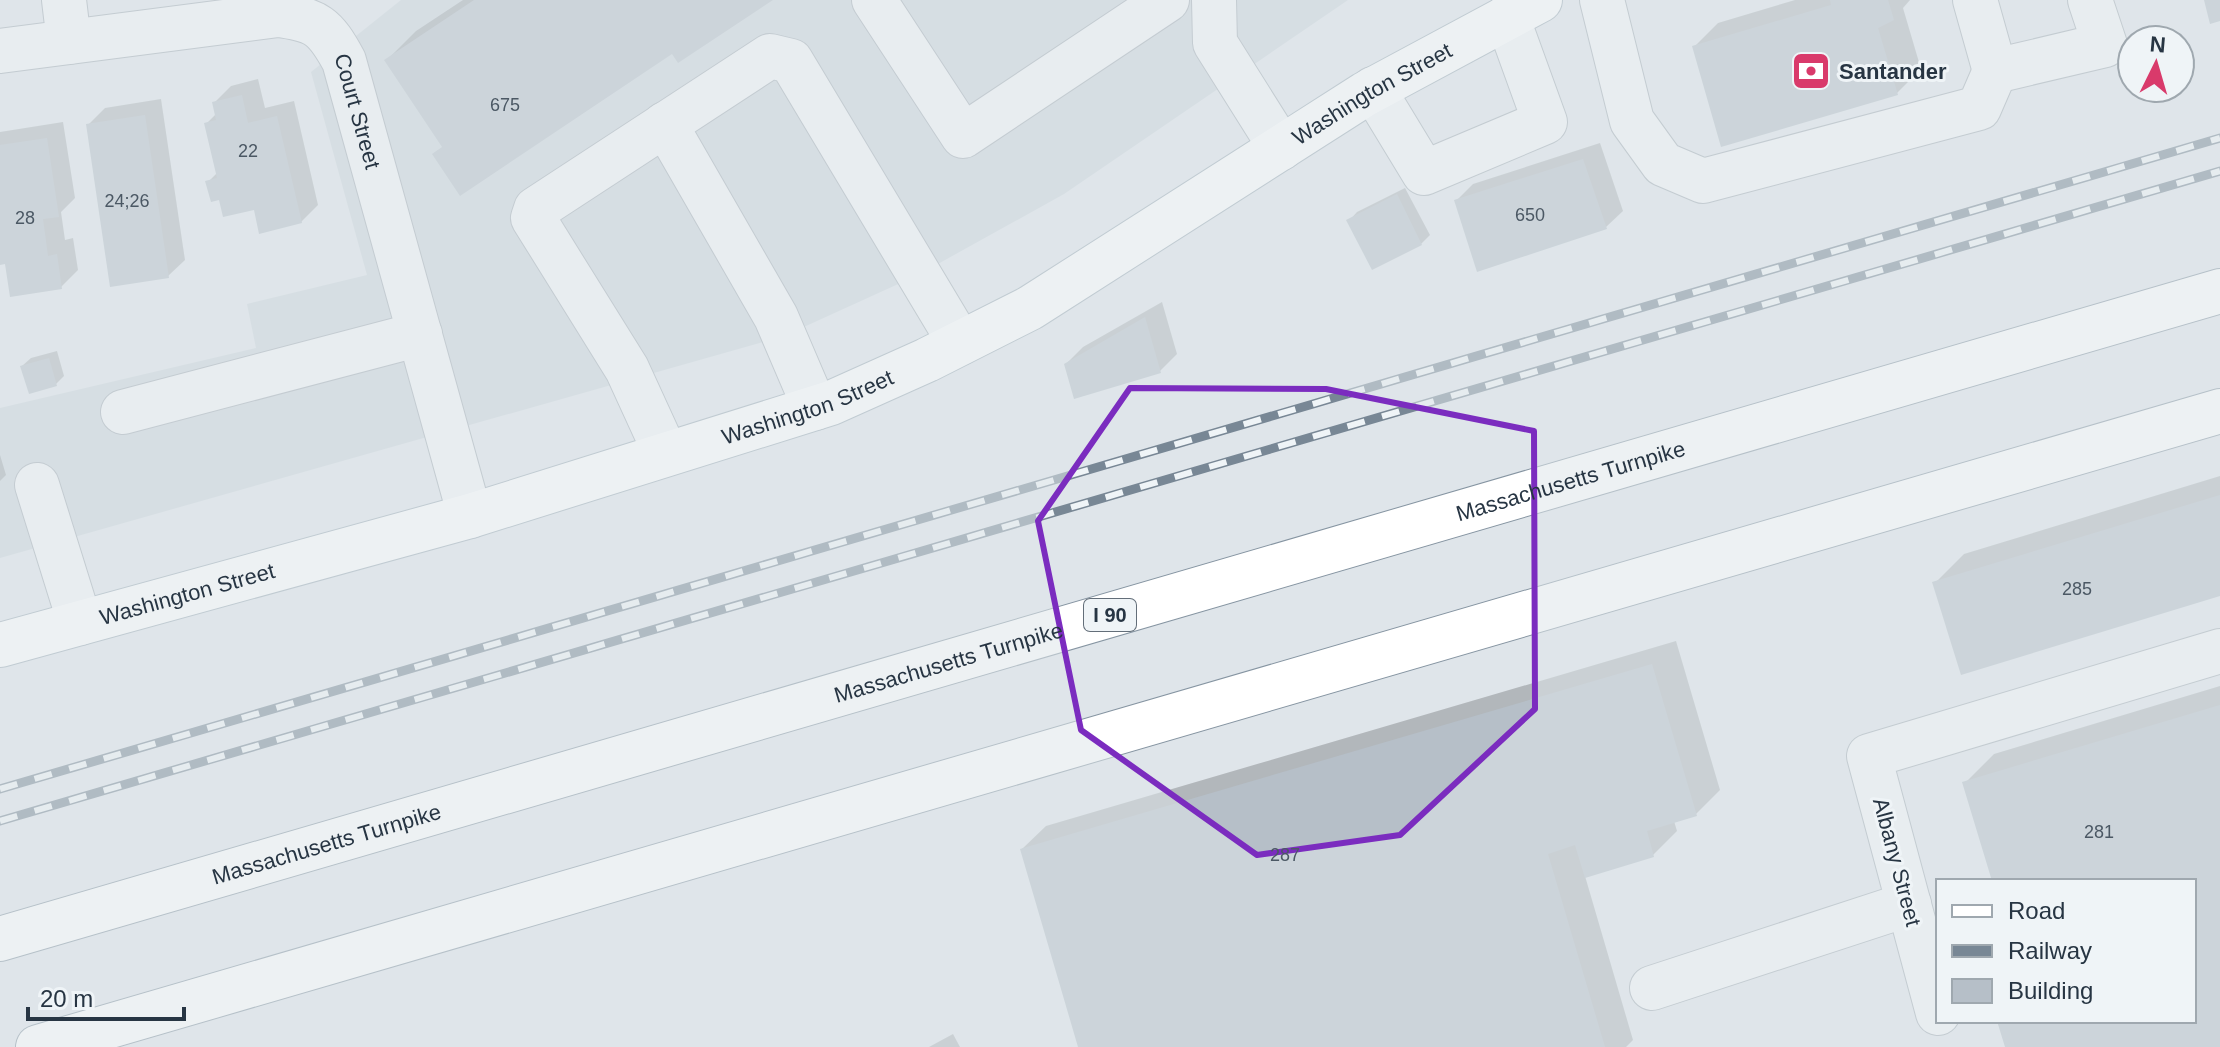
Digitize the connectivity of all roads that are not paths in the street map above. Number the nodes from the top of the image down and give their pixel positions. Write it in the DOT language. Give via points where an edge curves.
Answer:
graph roads {
  1 [pos="874,0"];
  2 [pos="1167,0"];
  3 [pos="1214,0"];
  4 [pos="1602,0"];
  5 [pos="1975,0"];
  6 [pos="2090,0"];
  7 [pos="1524,8"];
  8 [pos="66,21"];
  9 [pos="0,51"];
  10 [pos="1995,71"];
  11 [pos="1373,89"];
  12 [pos="665,124"];
  13 [pos="1281,148"];
  14 [pos="2220,291"];
  15 [pos="420,334"];
  16 [pos="960,343"];
  17 [pos="815,408"];
  18 [pos="2220,411"];
  19 [pos="123,412"];
  20 [pos="665,452"];
  21 [pos="37,485"];
  22 [pos="470,516"];
  23 [pos="80,623"];
  24 [pos="0,645"];
  25 [pos="2220,651"];
  26 [pos="1909,904"];
  27 [pos="0,939"];
  28 [pos="1652,988"];
  29 [pos="1936,1005"];
  30 [pos="1941,1023"];
  31 [pos="38,1047"];
  32 [pos="1947,1047"];
  1 -- 2 [label="street" via="963,136"];
  3 -- 13 [label="street" via="1215,43"];
  4 -- 10 [label="street" via="1632,121 1663,164 1703,181 1979,108"];
  5 -- 10 [label="street"];
  6 -- 10 [label="street" via="2105,45"];
  7 -- 11 [label="main road, Washington Street"];
  7 -- 11 [label="street" via="1545,122 1424,173"];
  8 -- 9 [label="street, Court Street"];
  8 -- 15 [label="street, Court Street" via="278,15 302,18 329,33 344,61"];
  11 -- 13 [label="main road, Washington Street"];
  12 -- 16 [label="street" via="770,56 791,61"];
  12 -- 17 [label="street" via="776,317"];
  12 -- 20 [label="street" via="536,209 533,218 627,369"];
  13 -- 16 [label="main road, Washington Street" via="1030,308"];
  14 -- 27 [label="main road, Massachusetts Turnpike / I 90"];
  15 -- 19 [label="street"];
  15 -- 22 [label="street, Court Street"];
  16 -- 17 [label="main road, Washington Street"];
  17 -- 20 [label="main road, Washington Street"];
  18 -- 31 [label="main road"];
  20 -- 22 [label="main road, Washington Street"];
  21 -- 23 [label="street"];
  22 -- 23 [label="main road, Washington Street"];
  23 -- 24 [label="main road, Washington Street"];
  25 -- 26 [label="street, Albany Street" via="1869,756"];
  26 -- 28 [label="street"];
  26 -- 29 [label="street, Albany Street"];
  30 -- 32 [label="street"];
}
